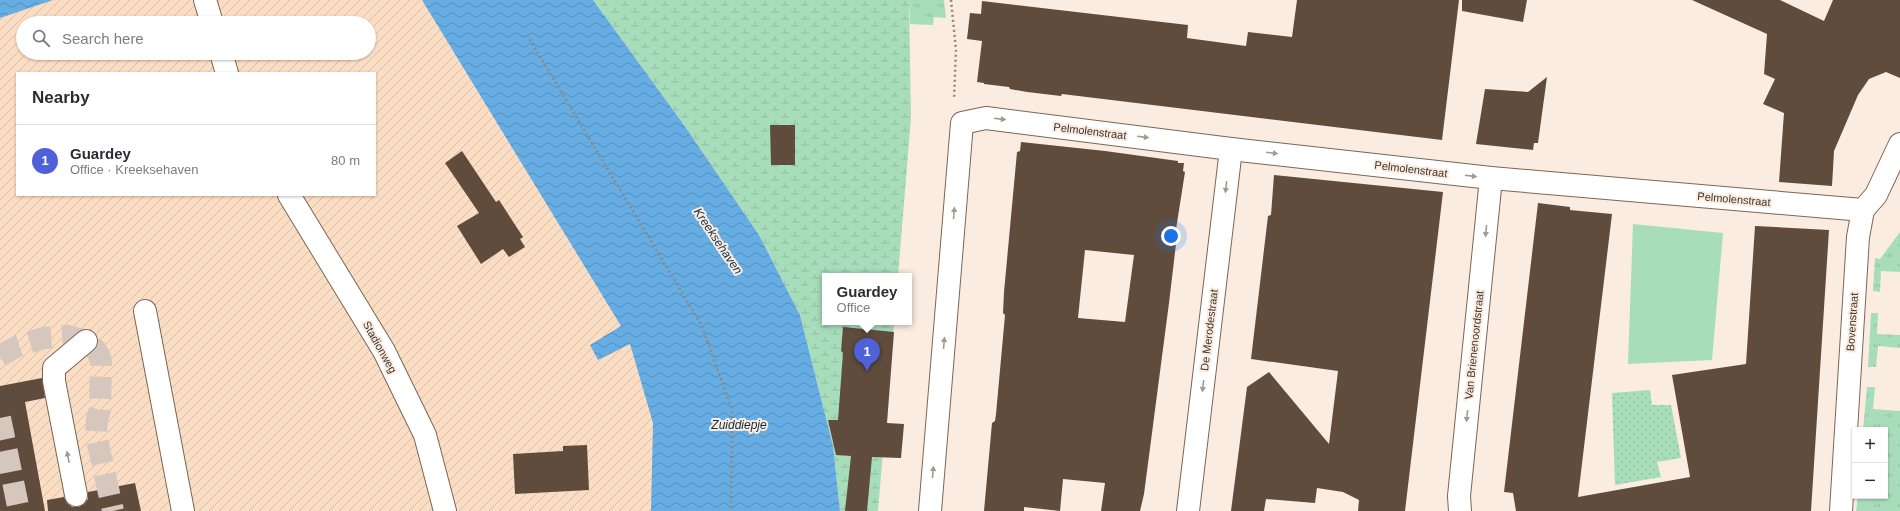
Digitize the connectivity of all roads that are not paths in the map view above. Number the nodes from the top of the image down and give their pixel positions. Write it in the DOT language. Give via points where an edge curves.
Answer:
graph roads {
  1 [pos="206,0"];
  2 [pos="210,16"];
  3 [pos="223,60"];
  4 [pos="227,72"];
  5 [pos="1900,144"];
  6 [pos="1231,149"];
  7 [pos="1492,178"];
  8 [pos="290,196"];
  9 [pos="1863,210"];
  10 [pos="145,310"];
  11 [pos="86,341"];
  12 [pos="76,495"];
  13 [pos="183,511"];
  14 [pos="445,511"];
  15 [pos="930,511"];
  16 [pos="1188,511"];
  17 [pos="1460,511"];
  18 [pos="1841,511"];
  1 -- 2 [label="street"];
  3 -- 4 [label="street"];
  5 -- 9 [label="street" via="1876,195"];
  6 -- 7 [label="street, Pelmolenstraat, one-way"];
  15 -- 6 [label="street, Pelmolenstraat, one-way" via="962,122 986,118"];
  6 -- 16 [label="street, De Merodestraat, one-way"];
  7 -- 9 [label="street, Pelmolenstraat"];
  7 -- 17 [label="street, Van Brienenoordstraat, one-way" via="1459,496"];
  8 -- 14 [label="street, Stadionweg" via="384,350 425,435"];
  9 -- 18 [label="street, Bovenstraat" via="1858,237"];
  10 -- 13 [label="street"];
  12 -- 11 [label="street, one-way" via="54,381 54,368"];
}
